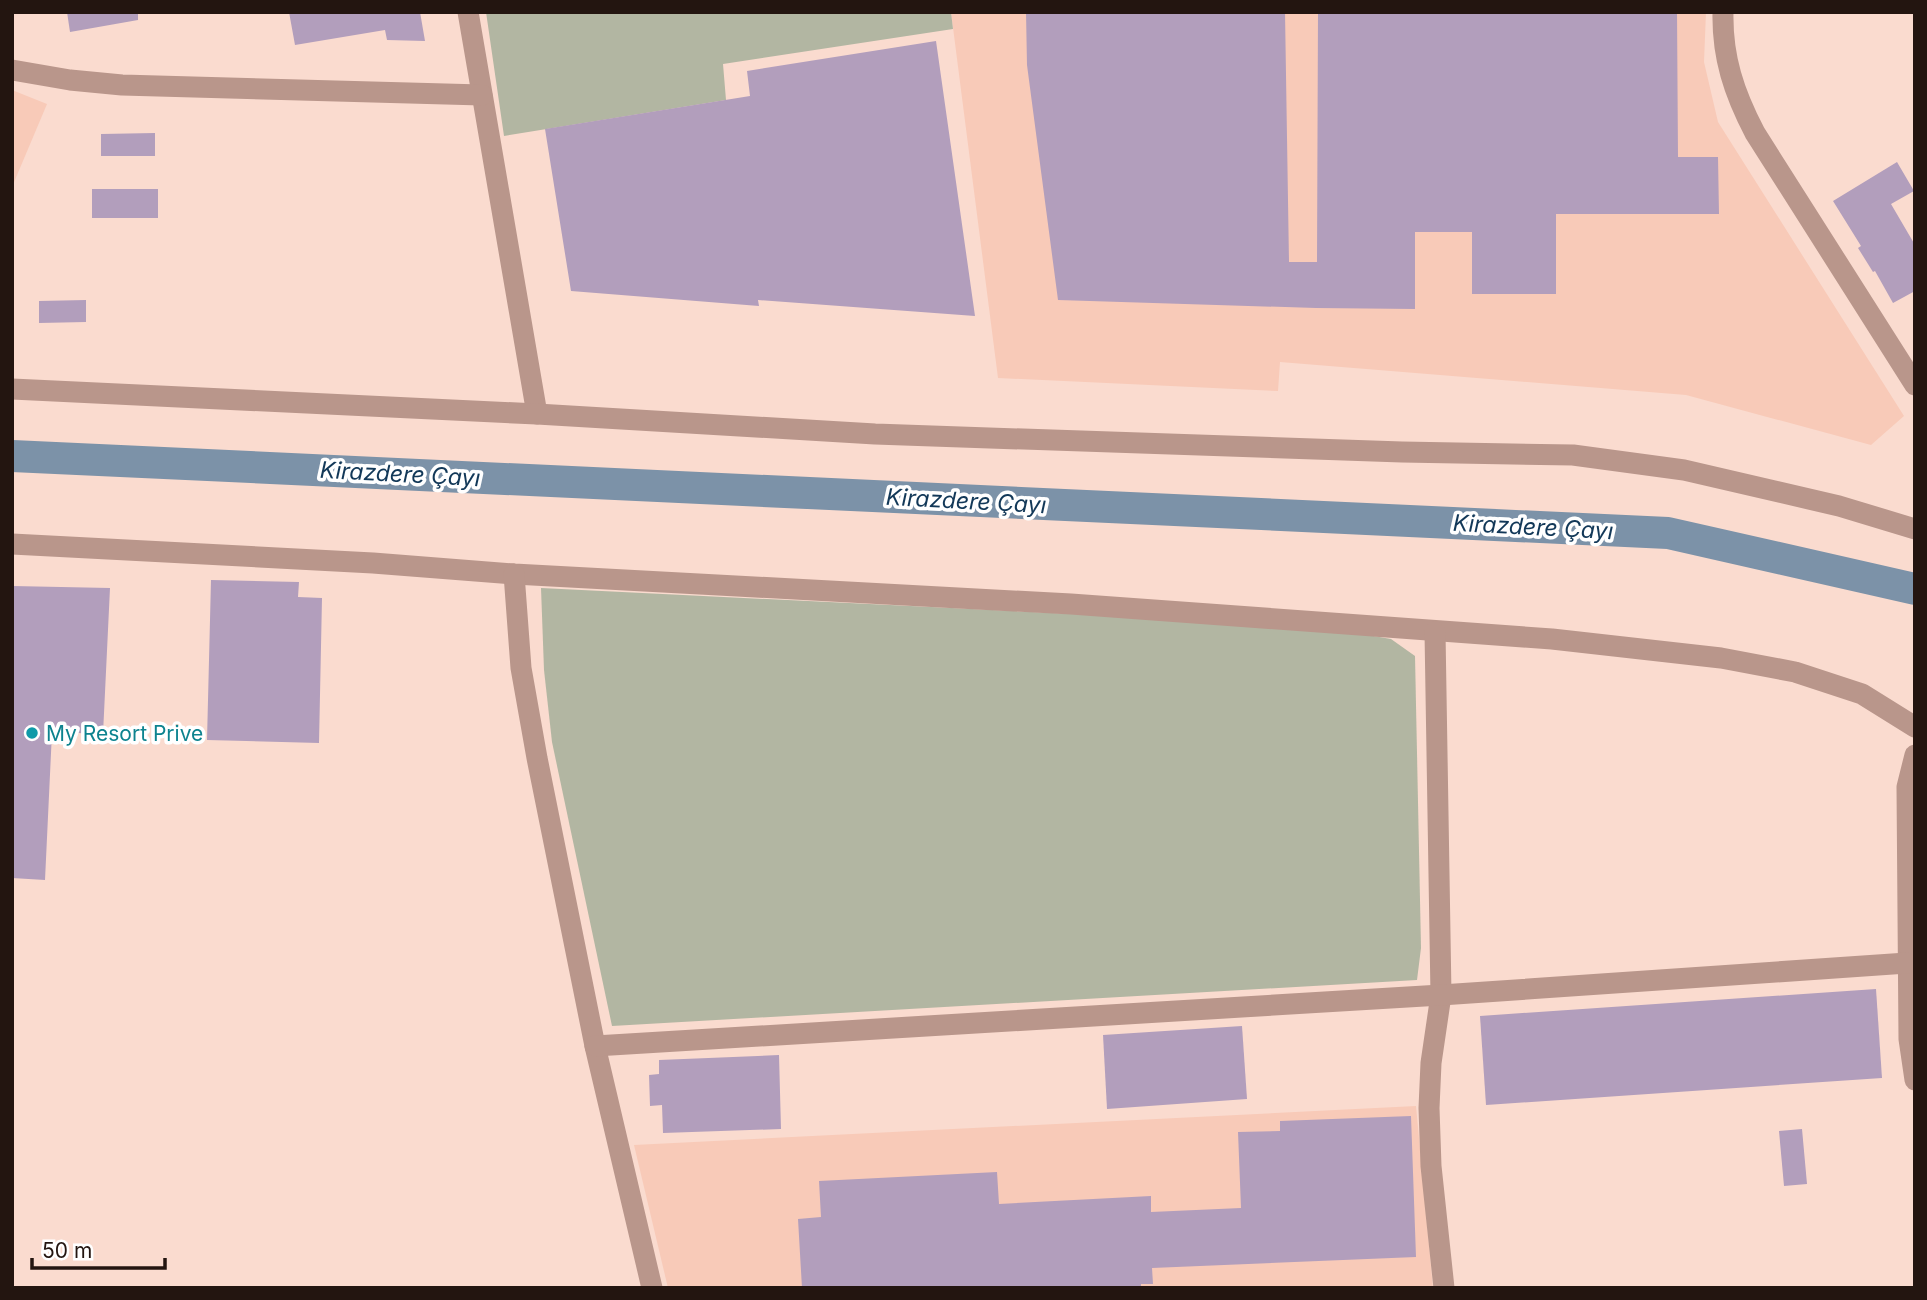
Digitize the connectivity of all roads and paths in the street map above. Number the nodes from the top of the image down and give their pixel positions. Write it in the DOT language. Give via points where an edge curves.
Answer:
graph roads {
  1 [pos="468,12"];
  2 [pos="1723,12"];
  3 [pos="12,70"];
  4 [pos="482,95"];
  5 [pos="1915,386"];
  6 [pos="12,389"];
  7 [pos="537,414"];
  8 [pos="1915,529"];
  9 [pos="12,544"];
  10 [pos="514,574"];
  11 [pos="1434,632"];
  12 [pos="1915,727"];
  13 [pos="1915,755"];
  14 [pos="1908,964"];
  15 [pos="1441,995"];
  16 [pos="595,1046"];
  17 [pos="1915,1080"];
  18 [pos="652,1288"];
  19 [pos="1444,1288"];
  1 -- 4 [label="street"];
  2 -- 5 [label="street" via="1725,55 1739,102"];
  3 -- 4 [label="street" via="122,85"];
  4 -- 7 [label="street"];
  6 -- 7 [label="street"];
  7 -- 8 [label="street" via="875,434 1573,455 1684,470"];
  9 -- 10 [label="street" via="373,562"];
  10 -- 11 [label="street" via="1071,604"];
  10 -- 16 [label="street" via="521,668"];
  11 -- 12 [label="street" via="1651,649 1770,667 1862,694"];
  11 -- 15 [label="street"];
  13 -- 14 [label="street" via="1908,787"];
  14 -- 15 [label="street"];
  14 -- 17 [label="street" via="1909,1039"];
  15 -- 16 [label="street"];
  15 -- 19 [label="street" via="1429,1108"];
  16 -- 18 [label="street"];
}
